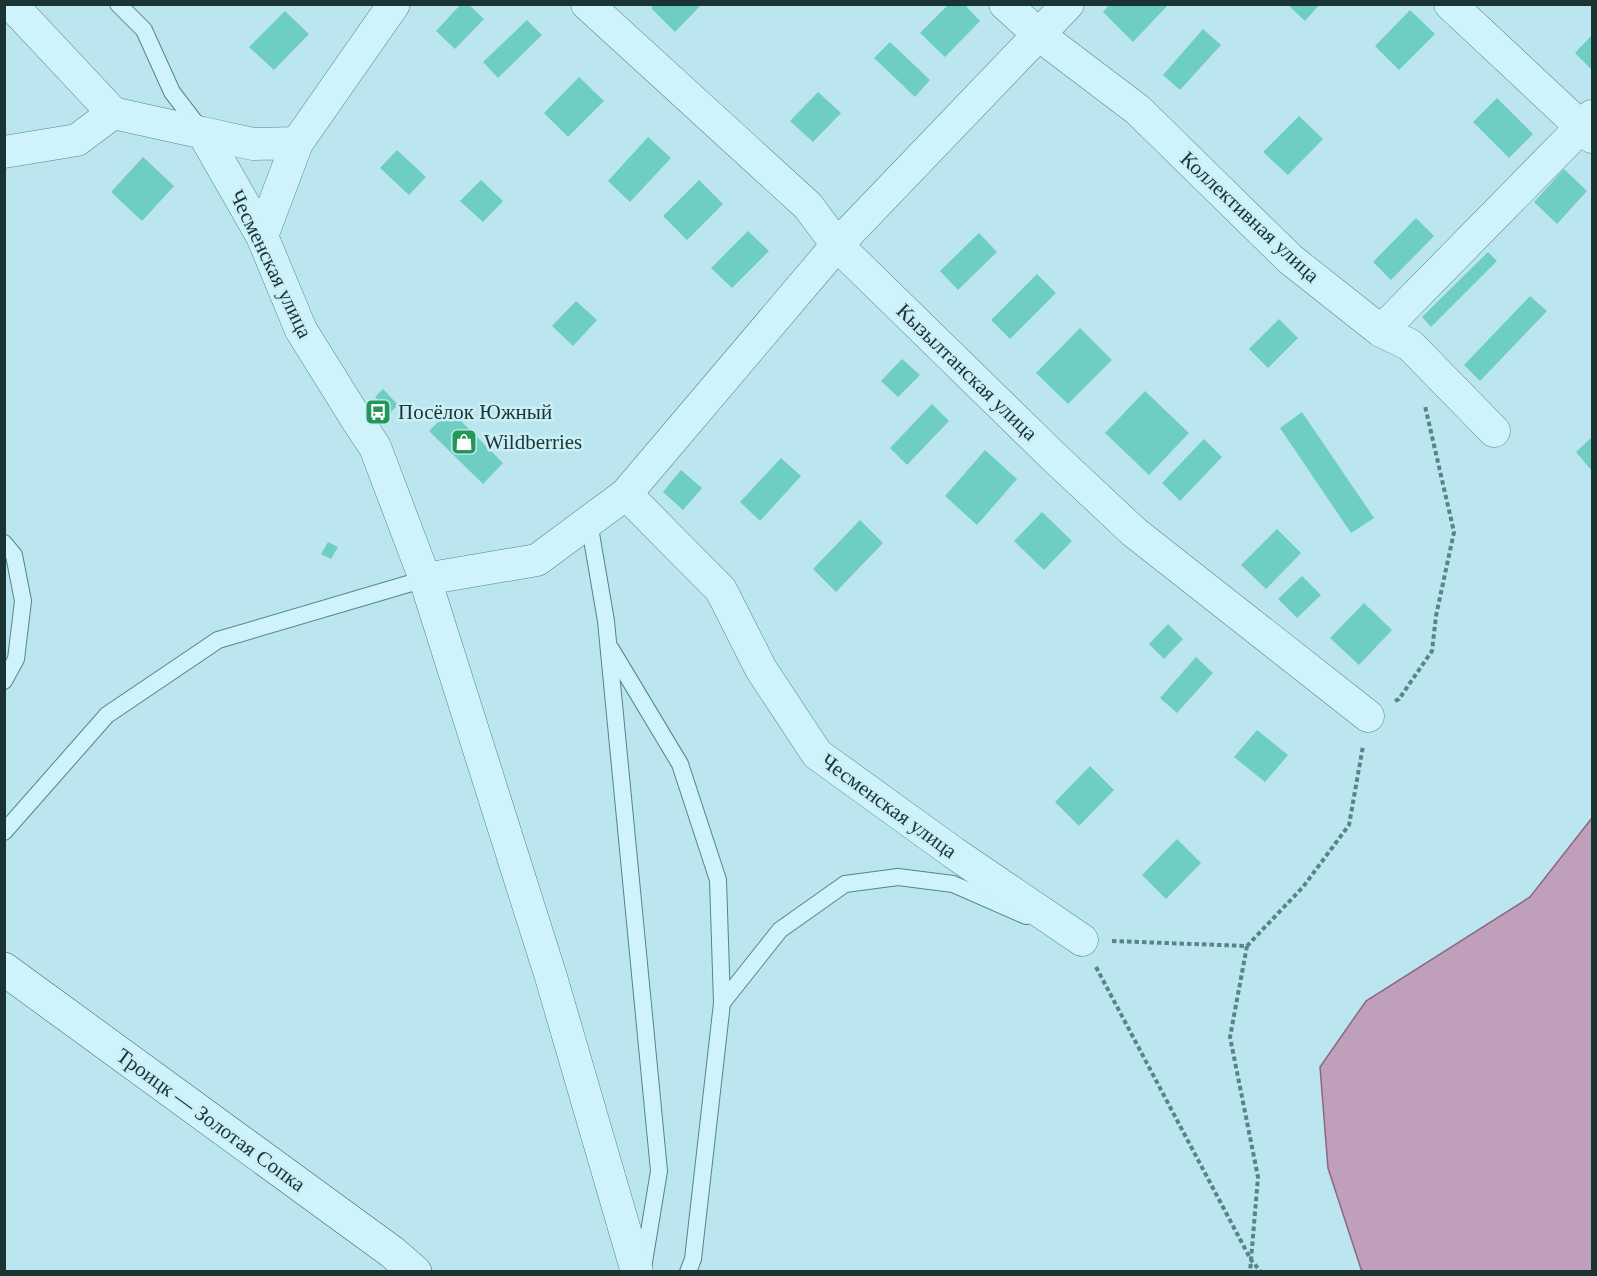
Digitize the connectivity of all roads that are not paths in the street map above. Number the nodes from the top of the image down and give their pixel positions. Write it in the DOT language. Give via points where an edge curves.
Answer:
graph roads {
  1 [pos="11,4"];
  2 [pos="118,4"];
  3 [pos="394,4"];
  4 [pos="587,4"];
  5 [pos="1005,4"];
  6 [pos="1068,4"];
  7 [pos="1450,4"];
  8 [pos="1039,35"];
  9 [pos="113,113"];
  10 [pos="1589,127"];
  11 [pos="203,133"];
  12 [pos="297,143"];
  13 [pos="4,152"];
  14 [pos="262,236"];
  15 [pos="837,245"];
  16 [pos="1381,331"];
  17 [pos="1494,431"];
  18 [pos="626,494"];
  19 [pos="589,522"];
  20 [pos="4,543"];
  21 [pos="425,579"];
  22 [pos="609,646"];
  23 [pos="4,681"];
  24 [pos="1368,716"];
  25 [pos="4,832"];
  26 [pos="1082,940"];
  27 [pos="4,969"];
  28 [pos="722,1003"];
  29 [pos="415,1272"];
  30 [pos="637,1272"];
  31 [pos="642,1272"];
  32 [pos="688,1272"];
  1 -- 9 [label="street"];
  2 -- 11 [label="lane" via="144,30 172,92"];
  3 -- 12 [label="street"];
  4 -- 15 [label="street, Кызылтанская улица" via="808,206"];
  5 -- 8 [label="street, Коллективная улица"];
  6 -- 8 [label="street"];
  7 -- 10 [label="street"];
  8 -- 15 [label="street"];
  8 -- 16 [label="street, Коллективная улица" via="1138,110 1290,259"];
  9 -- 11 [label="street"];
  9 -- 13 [label="street" via="77,140"];
  10 -- 16 [label="street"];
  11 -- 12 [label="street" via="253,144"];
  11 -- 14 [label="street, Чесменская улица"];
  12 -- 14 [label="street"];
  14 -- 21 [label="street, Чесменская улица" via="301,330 375,447"];
  15 -- 18 [label="street"];
  15 -- 24 [label="street, Кызылтанская улица" via="1134,532"];
  16 -- 17 [label="street, Коллективная улица" via="1410,345"];
  18 -- 19 [label="street"];
  18 -- 26 [label="street, Чесменская улица" via="721,590 761,669 817,754 954,854"];
  19 -- 21 [label="street" via="537,560"];
  19 -- 22 [label="lane"];
  20 -- 23 [label="lane" via="14,555 23,602 15,659"];
  21 -- 25 [label="lane" via="218,640 107,715"];
  21 -- 30 [label="street, Чесменская улица" via="551,977"];
  22 -- 28 [label="lane" via="680,764 718,880"];
  22 -- 31 [label="lane" via="660,1171"];
  26 -- 28 [label="lane" via="953,884 898,877 845,884 780,930"];
  27 -- 29 [label="street, Троицк — Золотая Сопка"];
  28 -- 32 [label="lane" via="693,1258"];
}
